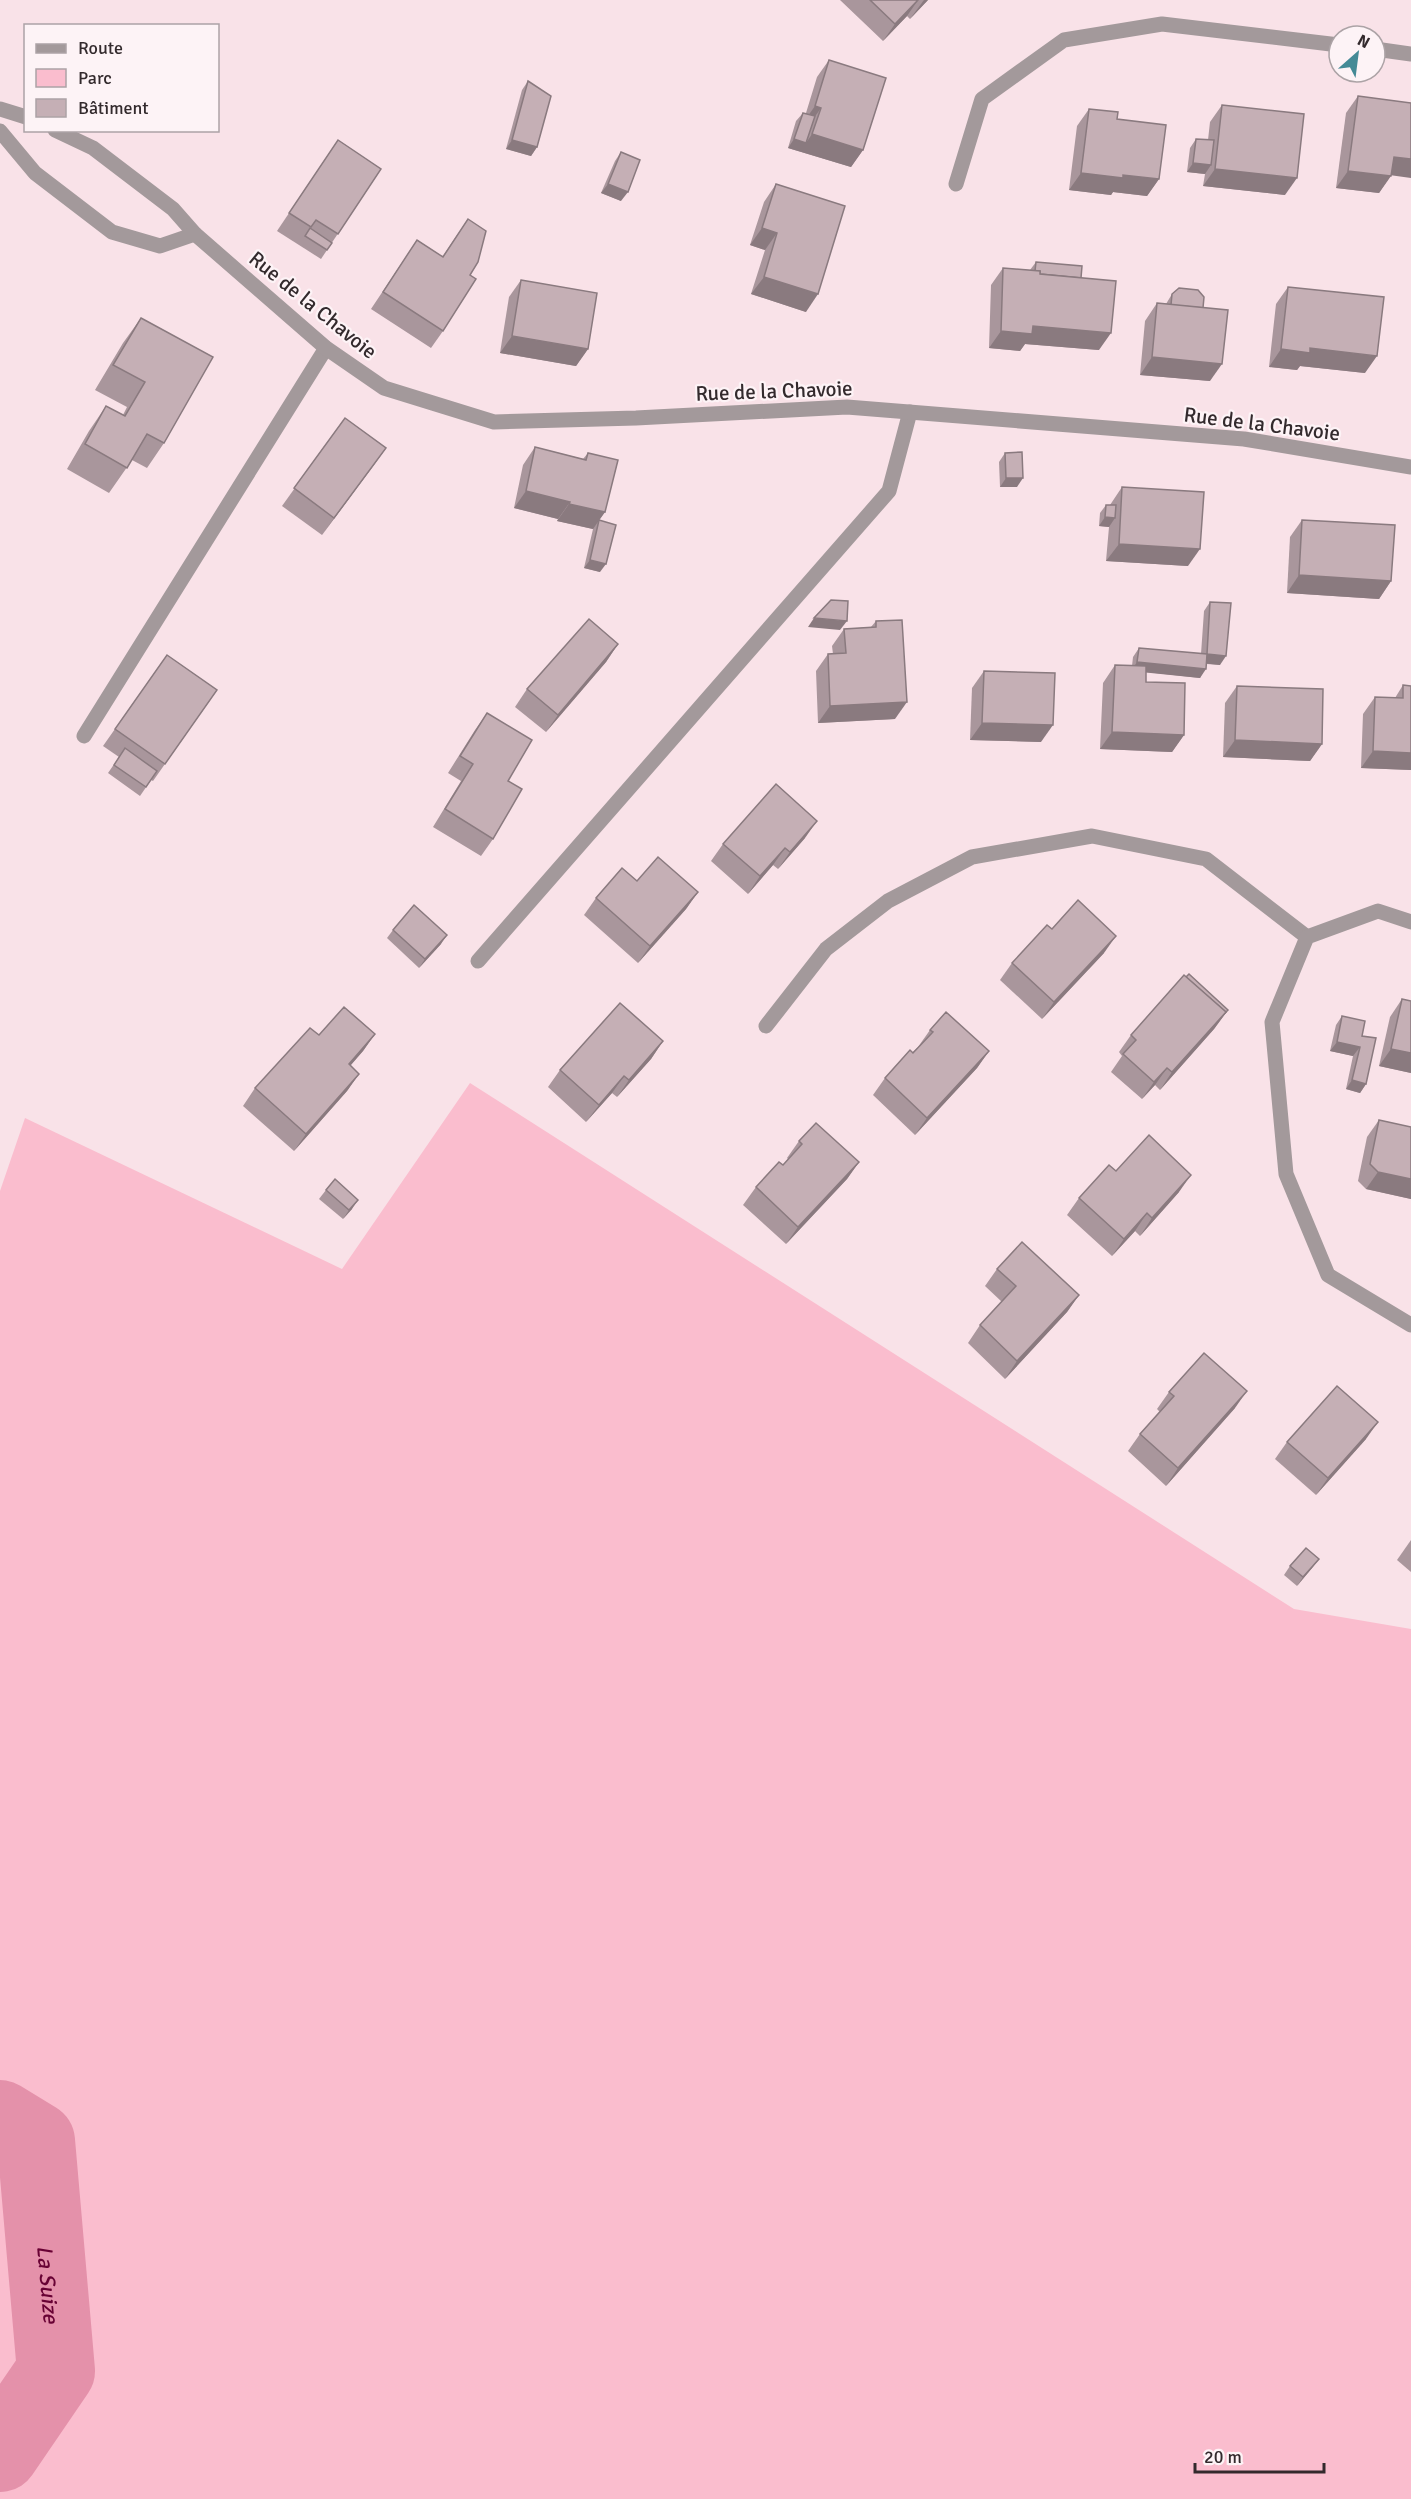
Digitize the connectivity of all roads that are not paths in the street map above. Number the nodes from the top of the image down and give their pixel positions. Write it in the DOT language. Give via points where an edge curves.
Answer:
graph roads {
  1 [pos="1327,44"];
  2 [pos="1387,51"];
  3 [pos="1411,54"];
  4 [pos="0,109"];
  5 [pos="24,116"];
  6 [pos="0,131"];
  7 [pos="59,132"];
  8 [pos="956,184"];
  9 [pos="195,234"];
  10 [pos="326,348"];
  11 [pos="910,412"];
  12 [pos="1411,467"];
  13 [pos="84,736"];
  14 [pos="1411,922"];
  15 [pos="1307,937"];
  16 [pos="478,961"];
  17 [pos="766,1026"];
  18 [pos="1411,1325"];
  1 -- 8 [label="street" via="1162,24 1064,40 982,99"];
  2 -- 3 [label="street"];
  4 -- 5 [label="street"];
  6 -- 9 [label="street" via="35,173 112,232 160,246"];
  7 -- 9 [label="street, Rue de la Chavoie" via="93,148 174,209"];
  9 -- 10 [label="street, Rue de la Chavoie"];
  10 -- 11 [label="street, Rue de la Chavoie" via="384,387 494,422 847,407"];
  10 -- 13 [label="street"];
  11 -- 12 [label="street, Rue de la Chavoie" via="1244,439"];
  11 -- 16 [label="street" via="889,491"];
  14 -- 15 [label="street" via="1378,911"];
  15 -- 17 [label="street" via="1206,859 1092,836 972,857 888,901 826,949"];
  15 -- 18 [label="street" via="1272,1022 1286,1174 1328,1275"];
}
